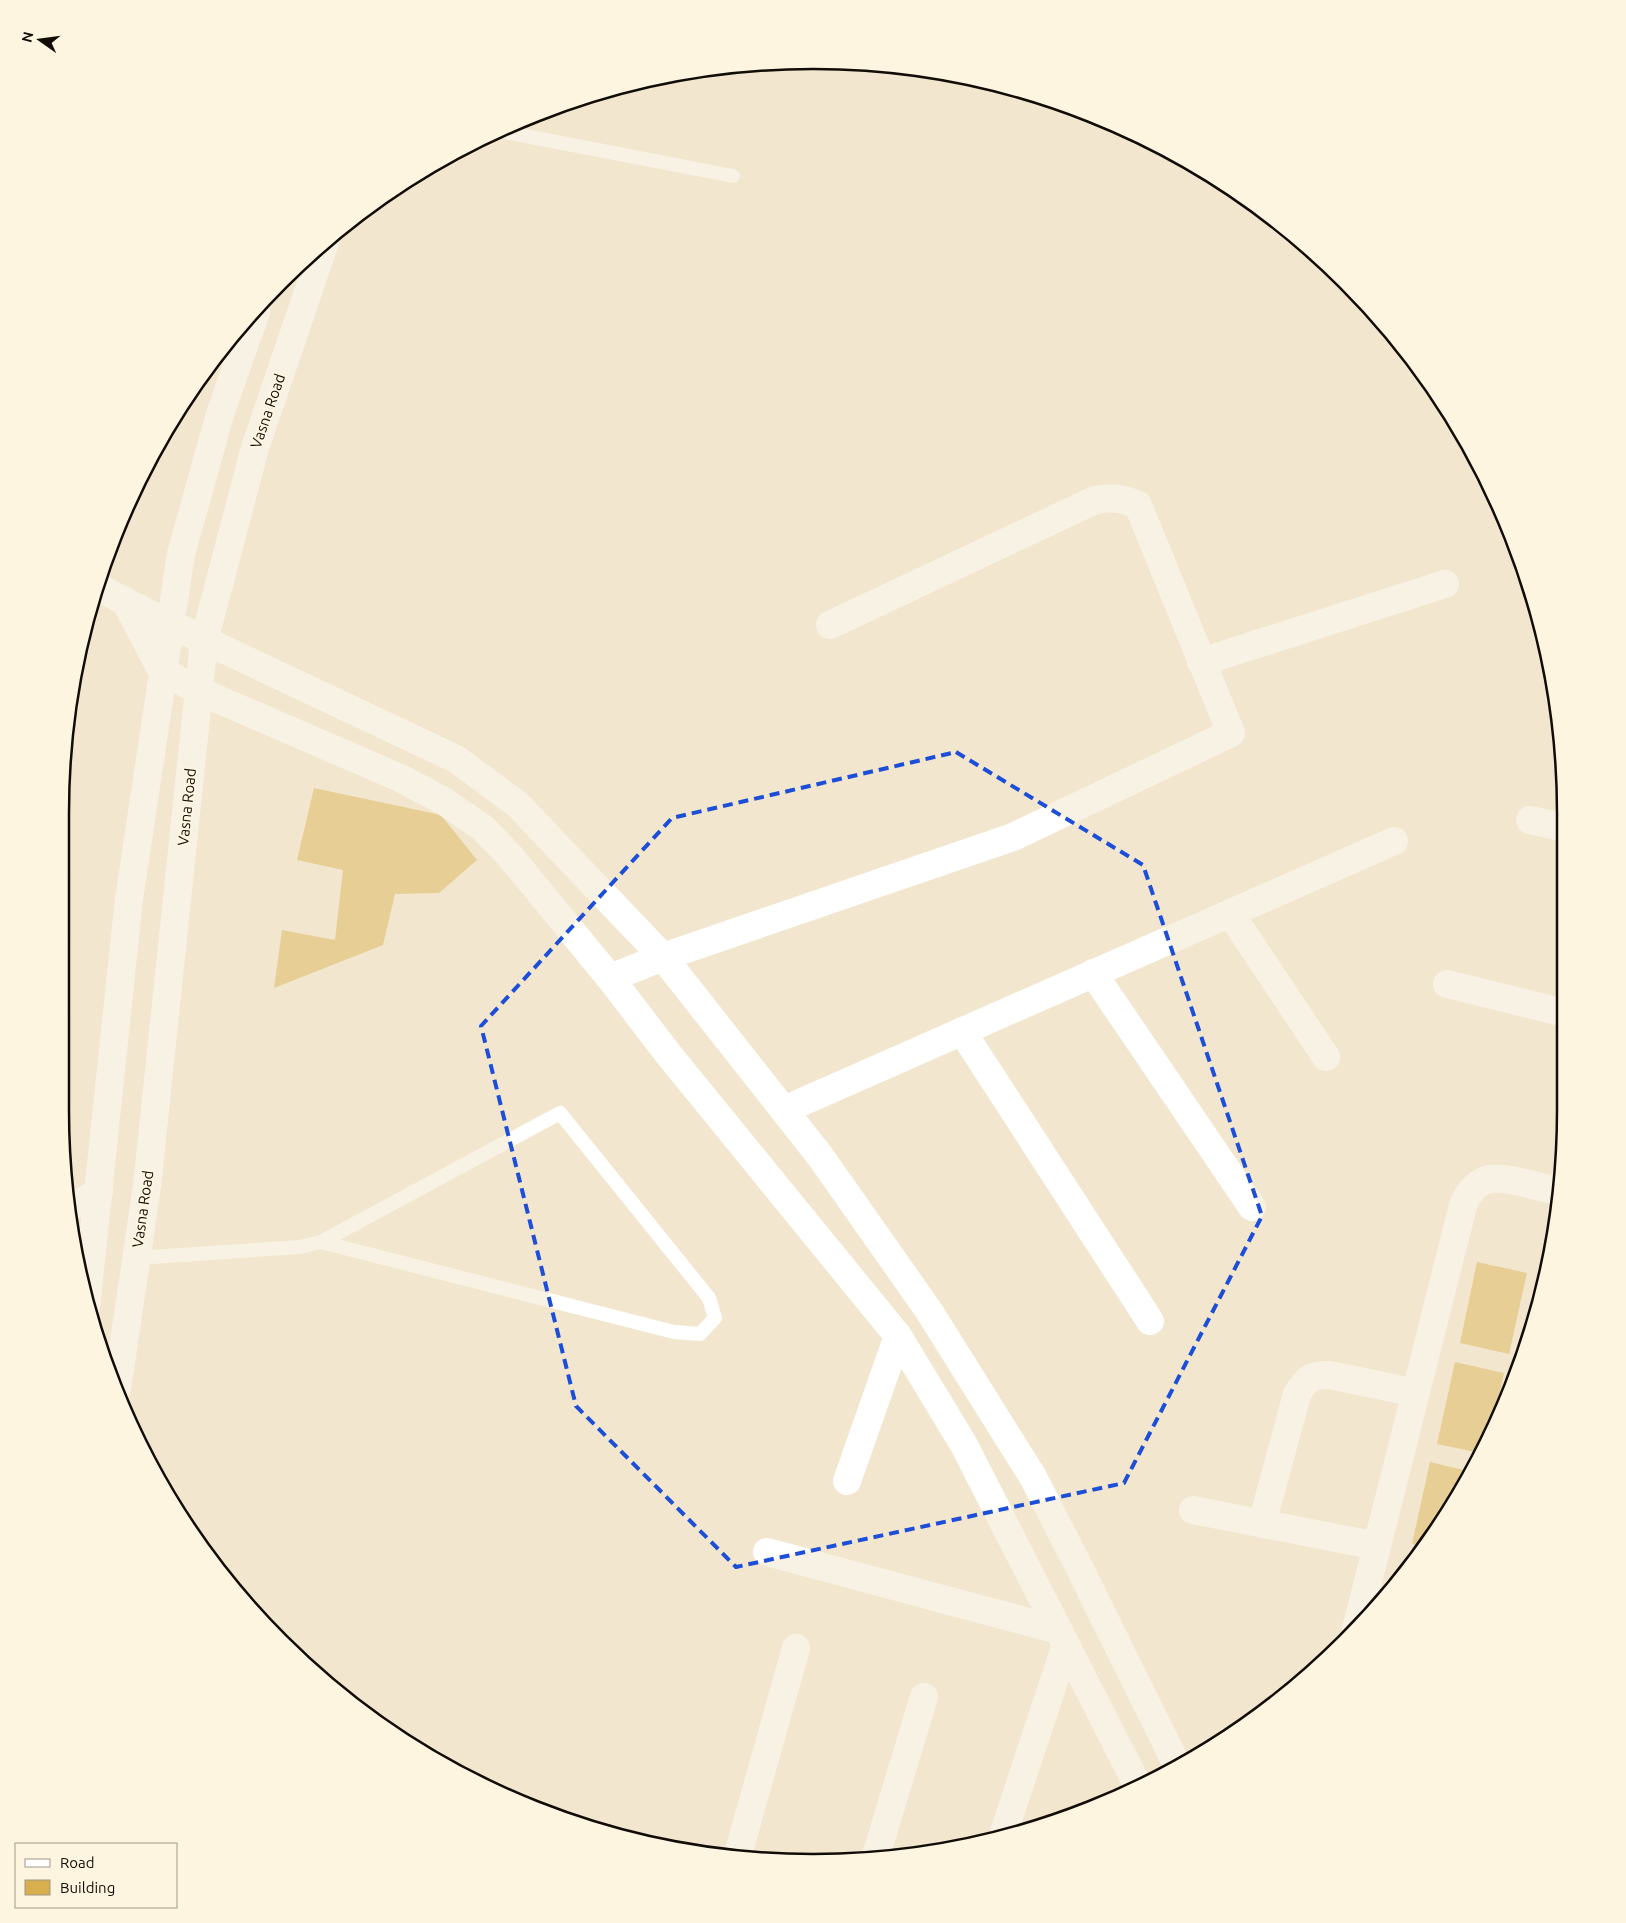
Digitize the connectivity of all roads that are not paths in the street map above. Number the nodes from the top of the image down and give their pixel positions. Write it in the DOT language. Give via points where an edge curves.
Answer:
graph roads {
  1 [pos="512,132"];
  2 [pos="733,176"];
  3 [pos="321,254"];
  4 [pos="252,323"];
  5 [pos="1445,584"];
  6 [pos="103,590"];
  7 [pos="125,601"];
  8 [pos="170,624"];
  9 [pos="830,625"];
  10 [pos="204,640"];
  11 [pos="1201,662"];
  12 [pos="162,671"];
  13 [pos="199,691"];
  14 [pos="1530,820"];
  15 [pos="1557,826"];
  16 [pos="1394,841"];
  17 [pos="1230,913"];
  18 [pos="663,957"];
  19 [pos="1093,973"];
  20 [pos="610,978"];
  21 [pos="1447,984"];
  22 [pos="1557,1011"];
  23 [pos="962,1031"];
  24 [pos="1326,1057"];
  25 [pos="784,1110"];
  26 [pos="1553,1190"];
  27 [pos="98,1192"];
  28 [pos="75,1205"];
  29 [pos="1252,1207"];
  30 [pos="321,1242"];
  31 [pos="137,1258"];
  32 [pos="89,1280"];
  33 [pos="1150,1322"];
  34 [pos="898,1336"];
  35 [pos="119,1378"];
  36 [pos="1416,1393"];
  37 [pos="847,1481"];
  38 [pos="1193,1510"];
  39 [pos="1262,1524"];
  40 [pos="1377,1546"];
  41 [pos="767,1552"];
  42 [pos="1360,1615"];
  43 [pos="1062,1637"];
  44 [pos="796,1648"];
  45 [pos="924,1697"];
  46 [pos="1175,1760"];
  47 [pos="1135,1780"];
  48 [pos="1005,1829"];
  49 [pos="739,1850"];
  50 [pos="877,1851"];
  1 -- 2 [label="lane"];
  3 -- 10 [label="street, Vasna Road" via="255,448"];
  4 -- 8 [label="street" via="221,411 181,554"];
  5 -- 11 [label="street"];
  6 -- 7 [label="street"];
  7 -- 8 [label="street"];
  7 -- 12 [label="street"];
  8 -- 10 [label="street"];
  8 -- 12 [label="street"];
  9 -- 11 [label="street" via="1095,500 1111,497 1138,505"];
  10 -- 13 [label="street, Vasna Road"];
  10 -- 18 [label="street" via="456,759 517,804"];
  11 -- 18 [label="street" via="1231,734 1013,836"];
  12 -- 13 [label="street"];
  12 -- 27 [label="street" via="129,899"];
  13 -- 20 [label="street" via="400,778 442,800 474,823 509,855"];
  13 -- 31 [label="street, Vasna Road"];
  14 -- 15 [label="street"];
  16 -- 17 [label="street"];
  17 -- 19 [label="street"];
  17 -- 24 [label="street"];
  18 -- 20 [label="street"];
  18 -- 25 [label="street"];
  19 -- 23 [label="street"];
  19 -- 29 [label="street"];
  20 -- 34 [label="street"];
  21 -- 22 [label="street"];
  23 -- 25 [label="street"];
  23 -- 33 [label="street"];
  25 -- 46 [label="street" via="929,1311 1032,1477"];
  26 -- 36 [label="street" via="1502,1179 1489,1179 1474,1187 1464,1202"];
  27 -- 28 [label="street"];
  27 -- 32 [label="street"];
  30 -- 30 [label="lane" via="560,1113 709,1298 715,1318 700,1334 674,1332"];
  30 -- 31 [label="lane" via="300,1247"];
  31 -- 35 [label="street, Vasna Road"];
  34 -- 37 [label="street"];
  34 -- 43 [label="street" via="964,1445"];
  36 -- 39 [label="street" via="1330,1375 1316,1375 1305,1382 1297,1394"];
  36 -- 40 [label="street"];
  38 -- 39 [label="street"];
  39 -- 40 [label="street"];
  40 -- 42 [label="street"];
  41 -- 43 [label="street"];
  43 -- 47 [label="street"];
  43 -- 48 [label="street"];
  44 -- 49 [label="street"];
  45 -- 50 [label="street"];
}
